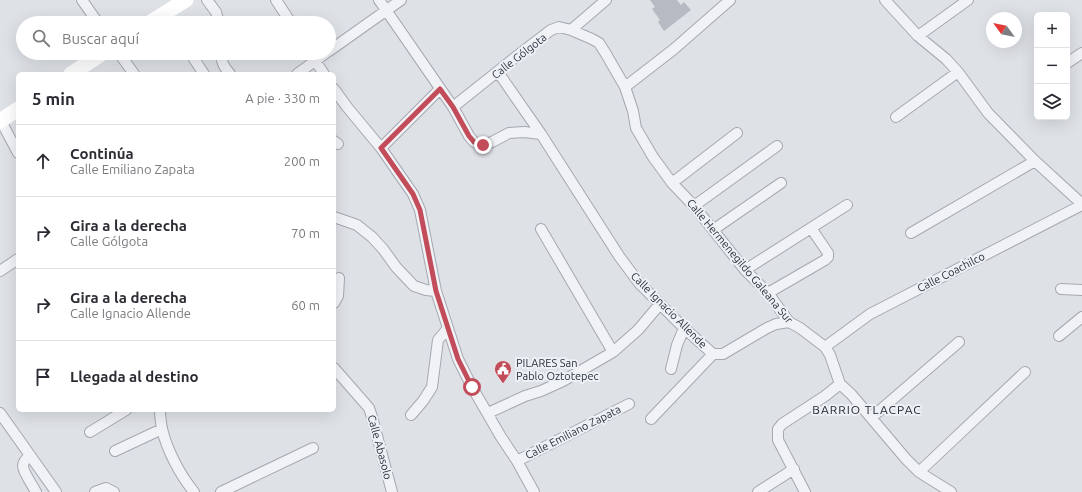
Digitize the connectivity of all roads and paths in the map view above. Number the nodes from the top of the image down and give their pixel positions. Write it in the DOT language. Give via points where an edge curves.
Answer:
graph roads {
  1 [pos="82,0"];
  2 [pos="186,0"];
  3 [pos="207,0"];
  4 [pos="276,0"];
  5 [pos="379,0"];
  6 [pos="401,0"];
  7 [pos="606,0"];
  8 [pos="730,0"];
  9 [pos="885,0"];
  10 [pos="968,0"];
  11 [pos="386,10"];
  12 [pos="93,16"];
  13 [pos="168,16"];
  14 [pos="217,16"];
  15 [pos="286,16"];
  16 [pos="571,30"];
  17 [pos="918,36"];
  18 [pos="336,46"];
  19 [pos="1082,53"];
  20 [pos="92,60"];
  21 [pos="124,60"];
  22 [pos="195,60"];
  23 [pos="221,60"];
  24 [pos="309,60"];
  25 [pos="314,60"];
  26 [pos="1070,61"];
  27 [pos="74,72"];
  28 [pos="133,72"];
  29 [pos="203,72"];
  30 [pos="228,72"];
  31 [pos="299,72"];
  32 [pos="323,72"];
  33 [pos="498,72"];
  34 [pos="958,72"];
  35 [pos="625,86"];
  36 [pos="440,89"];
  37 [pos="336,92"];
  38 [pos="453,107"];
  39 [pos="16,110"];
  40 [pos="896,117"];
  41 [pos="1,121"];
  42 [pos="737,133"];
  43 [pos="541,134"];
  44 [pos="777,146"];
  45 [pos="381,148"];
  46 [pos="16,149"];
  47 [pos="1035,161"];
  48 [pos="672,183"];
  49 [pos="781,183"];
  50 [pos="847,205"];
  51 [pos="1082,205"];
  52 [pos="694,206"];
  53 [pos="336,218"];
  54 [pos="811,228"];
  55 [pos="541,229"];
  56 [pos="713,230"];
  57 [pos="911,233"];
  58 [pos="16,260"];
  59 [pos="745,270"];
  60 [pos="0,271"];
  61 [pos="339,278"];
  62 [pos="1060,289"];
  63 [pos="1082,290"];
  64 [pos="436,291"];
  65 [pos="768,293"];
  66 [pos="336,300"];
  67 [pos="660,304"];
  68 [pos="1082,317"];
  69 [pos="789,322"];
  70 [pos="448,328"];
  71 [pos="684,328"];
  72 [pos="1059,336"];
  73 [pos="960,342"];
  74 [pos="825,347"];
  75 [pos="613,352"];
  76 [pos="713,354"];
  77 [pos="671,369"];
  78 [pos="336,370"];
  79 [pos="1025,372"];
  80 [pos="840,384"];
  81 [pos="629,404"];
  82 [pos="123,412"];
  83 [pos="160,412"];
  84 [pos="0,413"];
  85 [pos="488,413"];
  86 [pos="411,415"];
  87 [pos="871,418"];
  88 [pos="651,419"];
  89 [pos="162,429"];
  90 [pos="90,432"];
  91 [pos="313,448"];
  92 [pos="115,451"];
  93 [pos="30,456"];
  94 [pos="517,461"];
  95 [pos="794,470"];
  96 [pos="919,472"];
  97 [pos="36,492"];
  98 [pos="56,492"];
  99 [pos="95,492"];
  100 [pos="114,492"];
  101 [pos="194,492"];
  102 [pos="221,492"];
  103 [pos="392,492"];
  104 [pos="534,492"];
  105 [pos="758,492"];
  106 [pos="805,492"];
  107 [pos="951,492"];
  1 -- 12 [label="street"];
  2 -- 13 [label="main road"];
  3 -- 14 [label="street"];
  4 -- 15 [label="street"];
  5 -- 11 [label="street"];
  6 -- 11 [label="street"];
  7 -- 16 [label="street"];
  8 -- 35 [label="street" via="674,49"];
  9 -- 17 [label="street"];
  10 -- 17 [label="street"];
  11 -- 18 [label="street"];
  11 -- 36 [label="street"];
  16 -- 33 [label="street, Calle Gólgota" via="551,30"];
  16 -- 35 [label="street, Calle Hermenegildo Galeana Sur" via="599,43"];
  17 -- 34 [label="street"];
  19 -- 26 [label="street"];
  20 -- 27 [label="main road"];
  21 -- 28 [label="street"];
  22 -- 29 [label="street"];
  23 -- 30 [label="street"];
  24 -- 31 [label="street"];
  25 -- 32 [label="street"];
  33 -- 38 [label="street, Calle Gólgota"];
  33 -- 43 [label="street, Calle Ignacio Allende"];
  34 -- 40 [label="street"];
  34 -- 47 [label="street" via="988,113"];
  35 -- 48 [label="street, Calle Hermenegildo Galeana Sur" via="636,128"];
  36 -- 38 [label="street"];
  36 -- 45 [label="street"];
  37 -- 45 [label="street, Calle Emiliano Zapata"];
  38 -- 43 [label="street" via="469,136 479,144 492,142 509,133"];
  39 -- 41 [label="main road"];
  41 -- 46 [label="street"];
  42 -- 48 [label="street"];
  43 -- 67 [label="street, Calle Ignacio Allende" via="619,256 639,283"];
  44 -- 52 [label="street"];
  45 -- 64 [label="street, Calle Emiliano Zapata" via="413,194 420,210"];
  47 -- 51 [label="street"];
  47 -- 57 [label="street"];
  48 -- 52 [label="street, Calle Hermenegildo Galeana Sur"];
  49 -- 56 [label="street"];
  50 -- 54 [label="street"];
  51 -- 74 [label="street, Calle Coachilco" via="870,314"];
  52 -- 56 [label="street, Calle Hermenegildo Galeana Sur"];
  53 -- 64 [label="street" via="357,225 372,237 414,286"];
  54 -- 59 [label="street"];
  54 -- 65 [label="street" via="828,253 828,257"];
  55 -- 75 [label="street"];
  56 -- 59 [label="street, Calle Hermenegildo Galeana Sur"];
  58 -- 60 [label="street"];
  59 -- 65 [label="street, Calle Hermenegildo Galeana Sur"];
  61 -- 66 [label="street"];
  62 -- 63 [label="street"];
  64 -- 70 [label="street, Calle Emiliano Zapata"];
  65 -- 69 [label="street, Calle Hermenegildo Galeana Sur"];
  67 -- 71 [label="street, Calle Ignacio Allende"];
  67 -- 75 [label="street" via="638,330"];
  68 -- 72 [label="street"];
  69 -- 74 [label="street, Calle Hermenegildo Galeana Sur"];
  69 -- 76 [label="street, Calle Ignacio Allende" via="767,328 723,354"];
  70 -- 85 [label="street, Calle Emiliano Zapata" via="458,359"];
  70 -- 86 [label="street" via="438,340 432,386"];
  71 -- 76 [label="street, Calle Ignacio Allende"];
  71 -- 77 [label="street"];
  73 -- 87 [label="street"];
  74 -- 80 [label="street, Calle Hermenegildo Galeana Sur"];
  75 -- 85 [label="street" via="563,381"];
  76 -- 88 [label="street"];
  78 -- 103 [label="street, Calle Abasolo" via="369,408"];
  79 -- 96 [label="street"];
  80 -- 87 [label="street, Calle Hermenegildo Galeana Sur"];
  80 -- 95 [label="street" via="778,429 778,440"];
  81 -- 94 [label="street, Calle Emiliano Zapata"];
  82 -- 90 [label="street"];
  83 -- 89 [label="street"];
  84 -- 93 [label="street"];
  85 -- 94 [label="street, Calle Emiliano Zapata"];
  87 -- 96 [label="street, Calle Hermenegildo Galeana Sur"];
  89 -- 92 [label="street"];
  89 -- 101 [label="street" via="177,466"];
  91 -- 102 [label="street"];
  93 -- 97 [label="street" via="23,466"];
  93 -- 98 [label="street"];
  94 -- 104 [label="street, Calle Emiliano Zapata"];
  95 -- 105 [label="street"];
  95 -- 106 [label="street"];
  96 -- 107 [label="street, Calle Hermenegildo Galeana Sur"];
  99 -- 100 [label="street" via="106,488"];
}
